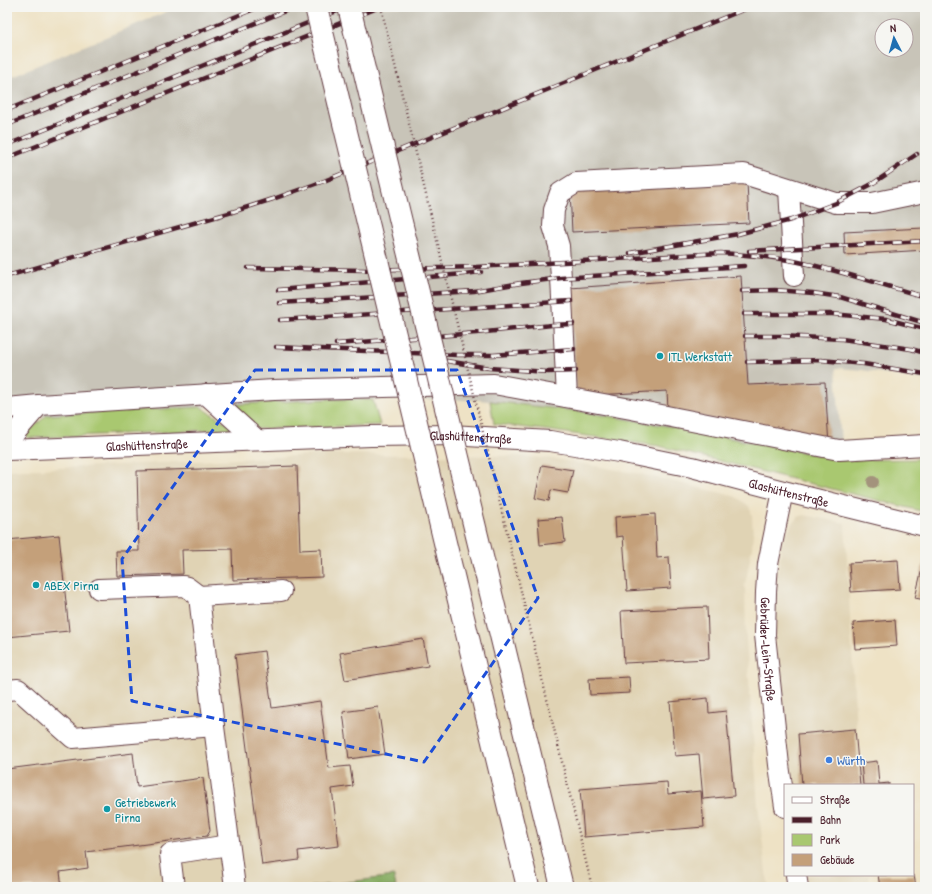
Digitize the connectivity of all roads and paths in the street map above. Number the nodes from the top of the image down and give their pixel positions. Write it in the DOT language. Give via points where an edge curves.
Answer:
graph roads {
  1 [pos="316,7"];
  2 [pos="349,7"];
  3 [pos="381,7"];
  4 [pos="789,189"];
  5 [pos="925,192"];
  6 [pos="794,276"];
  7 [pos="206,394"];
  8 [pos="567,397"];
  9 [pos="40,406"];
  10 [pos="7,408"];
  11 [pos="257,440"];
  12 [pos="7,442"];
  13 [pos="925,445"];
  14 [pos="7,450"];
  15 [pos="783,491"];
  16 [pos="925,526"];
  17 [pos="99,589"];
  18 [pos="281,590"];
  19 [pos="199,596"];
  20 [pos="7,690"];
  21 [pos="214,726"];
  22 [pos="784,800"];
  23 [pos="229,846"];
  24 [pos="796,876"];
  25 [pos="174,887"];
  26 [pos="235,887"];
  27 [pos="528,887"];
  28 [pos="562,887"];
  29 [pos="592,887"];
  30 [pos="798,887"];
  1 -- 27 [label="highway, bridge"];
  2 -- 28 [label="highway, bridge"];
  3 -- 29 [label="path, bridge"];
  4 -- 5 [label="street" via="836,203 872,203"];
  4 -- 6 [label="street"];
  4 -- 8 [label="street" via="744,174 576,183 560,193 554,210 553,226 559,246"];
  7 -- 8 [label="street" via="494,384"];
  7 -- 9 [label="street"];
  7 -- 11 [label="street"];
  8 -- 13 [label="street" via="839,450"];
  9 -- 10 [label="street"];
  9 -- 12 [label="street"];
  11 -- 14 [label="street, Glashüttenstraße"];
  11 -- 15 [label="street, Glashüttenstraße" via="451,435 550,441 692,467"];
  15 -- 16 [label="street, Glashüttenstraße"];
  15 -- 22 [label="street, Gebrüder-Lein-Straße" via="768,564 765,635"];
  17 -- 19 [label="street" via="183,586"];
  18 -- 19 [label="street"];
  19 -- 21 [label="street"];
  20 -- 21 [label="street" via="18,689 73,738"];
  21 -- 23 [label="street"];
  23 -- 25 [label="street" via="170,854"];
  23 -- 26 [label="street"];
  24 -- 30 [label="street"];
}
